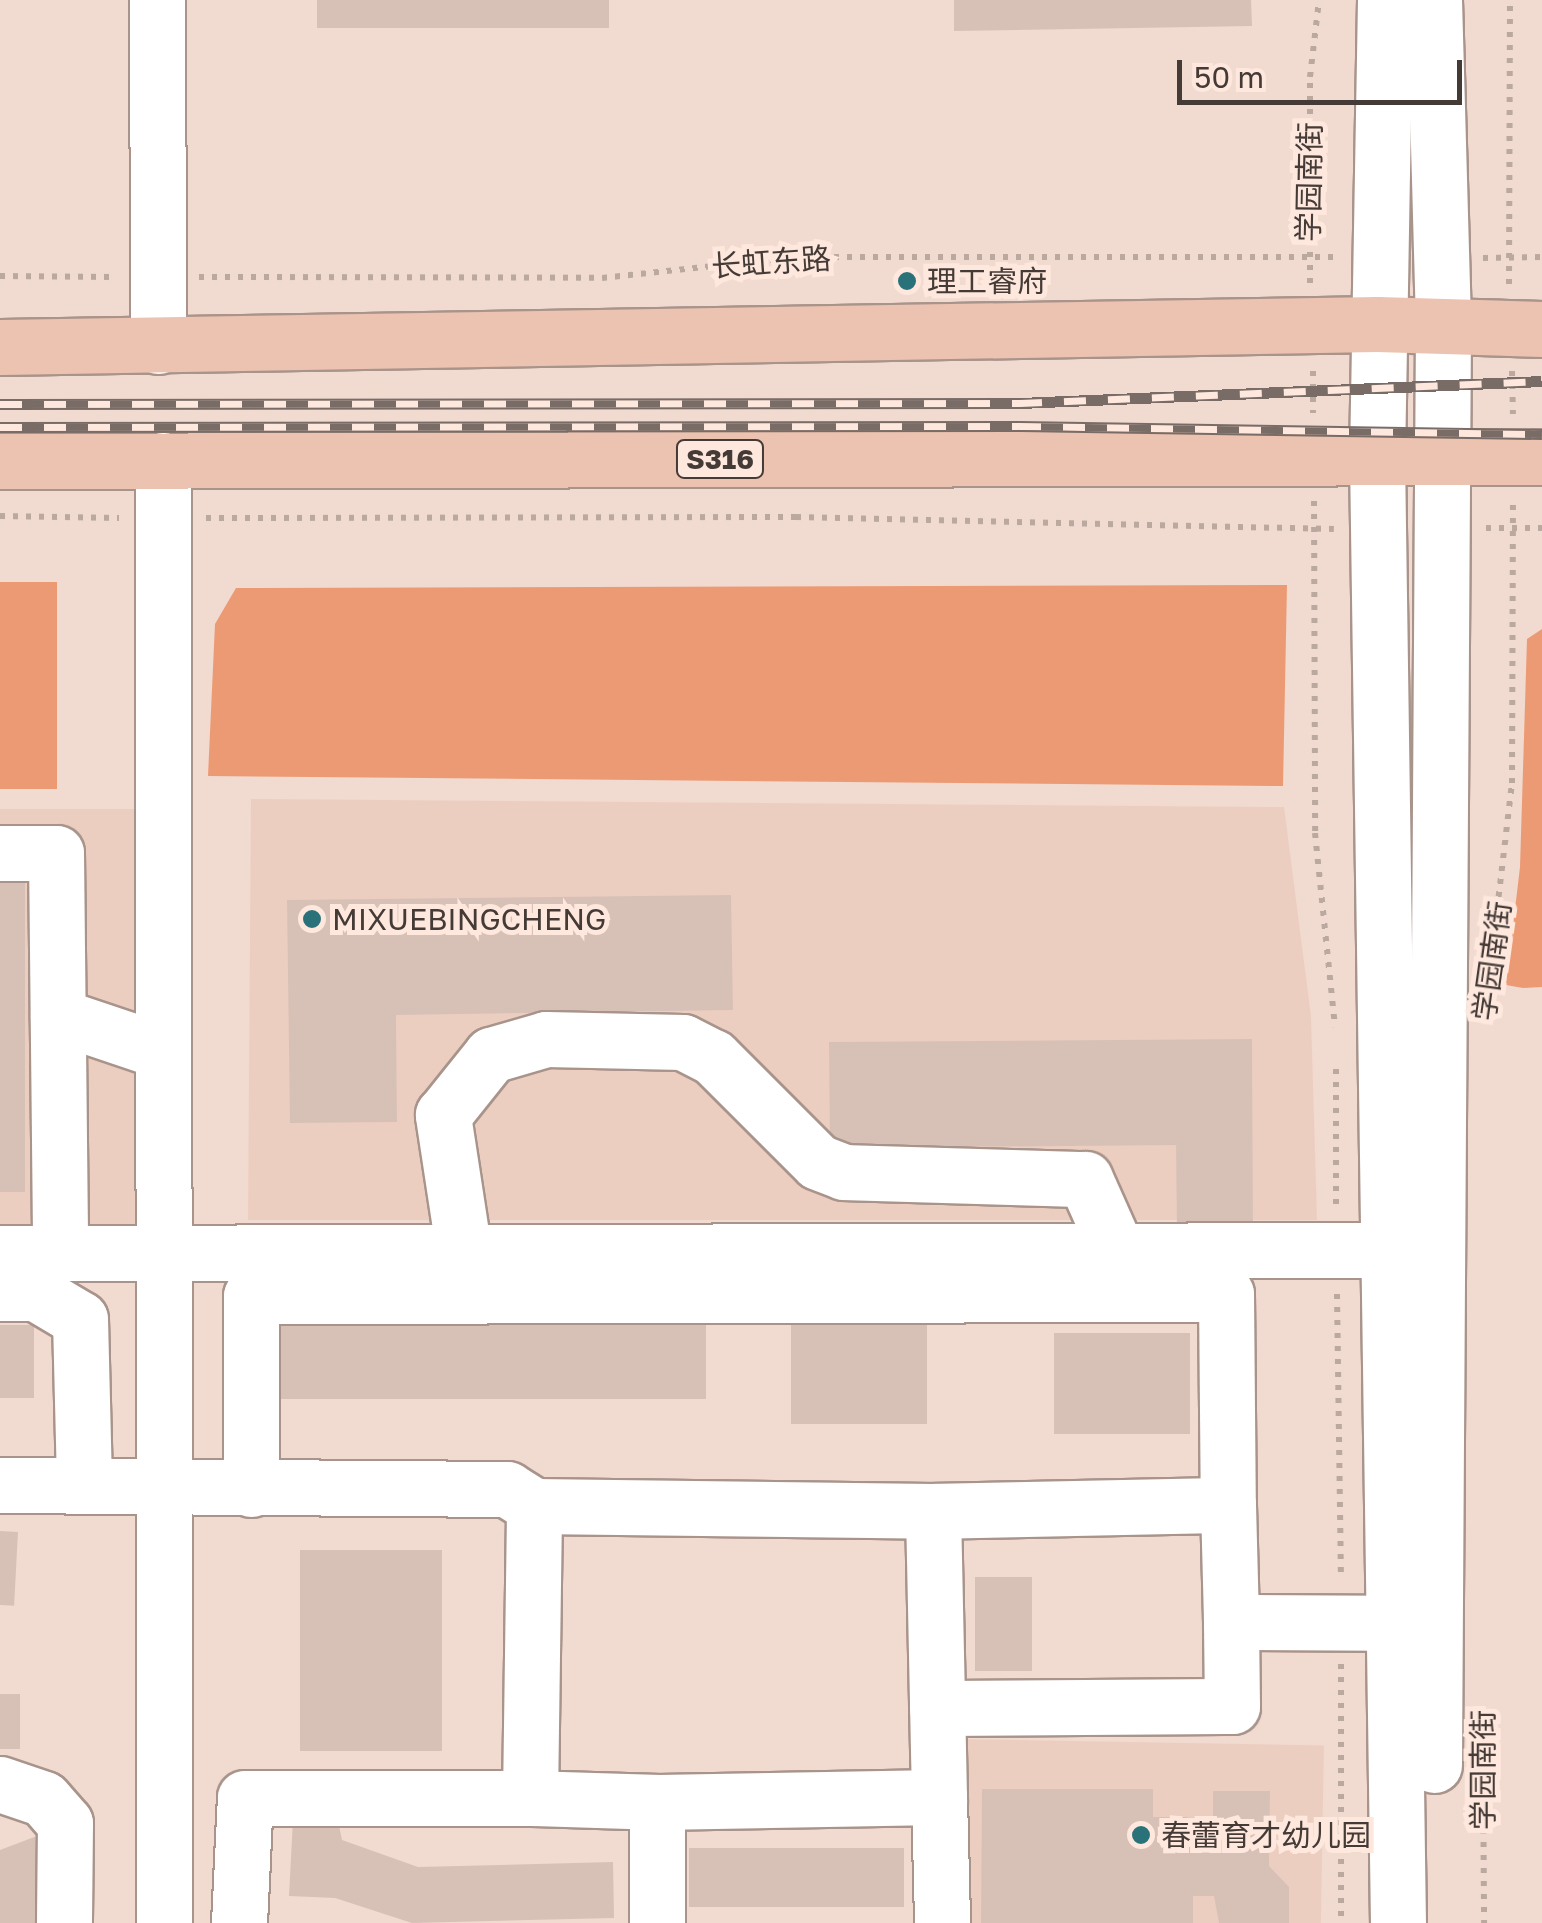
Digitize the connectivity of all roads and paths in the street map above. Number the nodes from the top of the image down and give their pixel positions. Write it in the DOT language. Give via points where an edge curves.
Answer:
graph roads {
  1 [pos="158,0"];
  2 [pos="1319,0"];
  3 [pos="1384,0"];
  4 [pos="1434,0"];
  5 [pos="1510,0"];
  6 [pos="1308,257"];
  7 [pos="1379,257"];
  8 [pos="1509,257"];
  9 [pos="1542,257"];
  10 [pos="1441,258"];
  11 [pos="0,276"];
  12 [pos="158,277"];
  13 [pos="1377,324"];
  14 [pos="1312,325"];
  15 [pos="1443,326"];
  16 [pos="1526,329"];
  17 [pos="158,346"];
  18 [pos="0,347"];
  19 [pos="1439,456"];
  20 [pos="1313,457"];
  21 [pos="1377,457"];
  22 [pos="1528,457"];
  23 [pos="163,460"];
  24 [pos="0,461"];
  25 [pos="0,516"];
  26 [pos="163,518"];
  27 [pos="1314,528"];
  28 [pos="1441,528"];
  29 [pos="1512,528"];
  30 [pos="1542,528"];
  31 [pos="1380,530"];
  32 [pos="0,853"];
  33 [pos="1486,1001"];
  34 [pos="58,1016"];
  35 [pos="1335,1042"];
  36 [pos="162,1052"];
  37 [pos="1336,1061"];
  38 [pos="1392,1250"];
  39 [pos="1337,1251"];
  40 [pos="0,1253"];
  41 [pos="60,1253"];
  42 [pos="162,1253"];
  43 [pos="464,1253"];
  44 [pos="1118,1253"];
  45 [pos="0,1294"];
  46 [pos="0,1485"];
  47 [pos="84,1486"];
  48 [pos="160,1487"];
  49 [pos="251,1490"];
  50 [pos="1228,1504"];
  51 [pos="534,1506"];
  52 [pos="933,1511"];
  53 [pos="1230,1607"];
  54 [pos="1341,1608"];
  55 [pos="1395,1608"];
  56 [pos="937,1708"];
  57 [pos="1483,1746"];
  58 [pos="0,1784"];
  59 [pos="939,1797"];
  60 [pos="530,1798"];
  61 [pos="658,1802"];
  62 [pos="64,1923"];
  63 [pos="164,1923"];
  64 [pos="239,1923"];
  65 [pos="657,1923"];
  66 [pos="942,1923"];
  67 [pos="1341,1923"];
  68 [pos="1398,1923"];
  69 [pos="1434,1923"];
  70 [pos="1484,1923"];
  1 -- 12 [label="street"];
  2 -- 6 [label="path, 学园南街" via="1310,77"];
  3 -- 7 [label="street"];
  4 -- 10 [label="street, 学园南街"];
  5 -- 8 [label="path, 学园南街"];
  6 -- 7 [label="path, 长虹东路"];
  6 -- 12 [label="path, 长虹东路" via="795,257 602,278"];
  6 -- 14 [label="path, 学园南街"];
  7 -- 13 [label="street"];
  8 -- 9 [label="path"];
  8 -- 10 [label="path"];
  8 -- 16 [label="path, 学园南街"];
  10 -- 15 [label="street, 学园南街"];
  11 -- 12 [label="path, 长虹东路"];
  12 -- 17 [label="street"];
  13 -- 14 [label="main road"];
  13 -- 15 [label="main road"];
  13 -- 21 [label="street"];
  14 -- 17 [label="main road"];
  14 -- 20 [label="path, 学园南街"];
  15 -- 16 [label="main road"];
  15 -- 19 [label="street, 学园南街"];
  16 -- 22 [label="path, 学园南街"];
  17 -- 18 [label="main road"];
  19 -- 21 [label="main road, S316"];
  19 -- 22 [label="main road, S316"];
  19 -- 28 [label="street, 学园南街"];
  20 -- 21 [label="main road, S316"];
  20 -- 23 [label="main road, S316"];
  20 -- 27 [label="path, 学园南街"];
  21 -- 31 [label="street"];
  22 -- 29 [label="path, 学园南街"];
  23 -- 24 [label="main road, S316"];
  23 -- 26 [label="street"];
  25 -- 26 [label="path"];
  26 -- 27 [label="path" via="796,517"];
  26 -- 36 [label="street"];
  27 -- 31 [label="path"];
  27 -- 35 [label="path, 学园南街" via="1315,833"];
  28 -- 29 [label="path"];
  28 -- 69 [label="street, 学园南街"];
  29 -- 30 [label="path"];
  29 -- 33 [label="path, 学园南街" via="1511,800"];
  31 -- 38 [label="street"];
  32 -- 34 [label="street" via="56,853"];
  34 -- 36 [label="street"];
  34 -- 41 [label="street"];
  36 -- 42 [label="street"];
  37 -- 39 [label="path"];
  38 -- 39 [label="street"];
  38 -- 55 [label="street"];
  39 -- 44 [label="street"];
  39 -- 54 [label="path"];
  40 -- 41 [label="street"];
  41 -- 42 [label="street"];
  42 -- 43 [label="street"];
  42 -- 48 [label="street"];
  43 -- 44 [label="street"];
  43 -- 44 [label="street" via="443,1116 491,1055 546,1040 683,1042 712,1057 818,1162 844,1172 1086,1179"];
  45 -- 47 [label="street" via="36,1293 80,1319"];
  46 -- 47 [label="street"];
  47 -- 48 [label="street"];
  48 -- 49 [label="street"];
  48 -- 63 [label="street"];
  49 -- 50 [label="street" via="251,1296 1226,1294"];
  49 -- 51 [label="street" via="507,1489"];
  50 -- 52 [label="street"];
  50 -- 53 [label="street"];
  51 -- 52 [label="street"];
  51 -- 60 [label="street"];
  52 -- 56 [label="street"];
  53 -- 54 [label="street"];
  53 -- 56 [label="street" via="1232,1706"];
  54 -- 55 [label="street"];
  54 -- 67 [label="path"];
  55 -- 68 [label="street"];
  56 -- 59 [label="street"];
  57 -- 70 [label="path, 学园南街"];
  58 -- 62 [label="street" via="44,1799 65,1823"];
  59 -- 61 [label="street"];
  59 -- 66 [label="street"];
  60 -- 61 [label="street"];
  60 -- 64 [label="street" via="245,1798"];
  61 -- 65 [label="street"];
}
